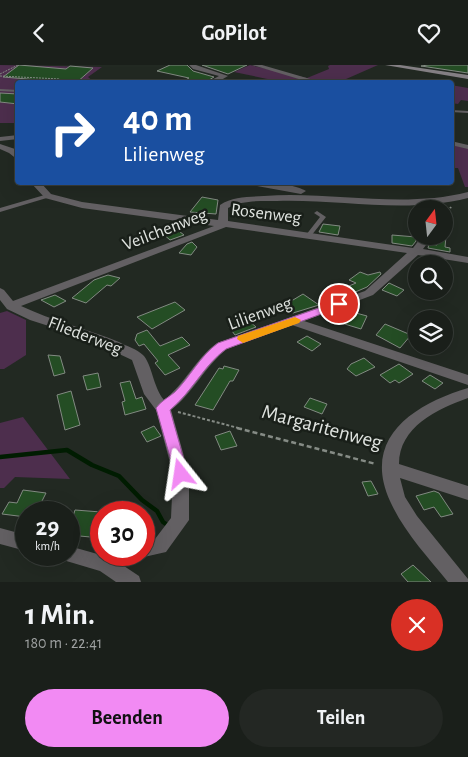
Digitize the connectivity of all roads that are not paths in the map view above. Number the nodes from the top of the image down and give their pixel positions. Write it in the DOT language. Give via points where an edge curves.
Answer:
graph roads {
  1 [pos="59,65"];
  2 [pos="192,65"];
  3 [pos="255,65"];
  4 [pos="388,65"];
  5 [pos="65,66"];
  6 [pos="468,77"];
  7 [pos="216,80"];
  8 [pos="310,80"];
  9 [pos="0,90"];
  10 [pos="15,91"];
  11 [pos="454,111"];
  12 [pos="468,112"];
  13 [pos="15,137"];
  14 [pos="0,139"];
  15 [pos="454,144"];
  16 [pos="0,146"];
  17 [pos="468,147"];
  18 [pos="15,154"];
  19 [pos="38,185"];
  20 [pos="270,185"];
  21 [pos="468,195"];
  22 [pos="48,196"];
  23 [pos="310,197"];
  24 [pos="0,210"];
  25 [pos="317,213"];
  26 [pos="223,225"];
  27 [pos="309,235"];
  28 [pos="421,245"];
  29 [pos="415,252"];
  30 [pos="468,260"];
  31 [pos="0,292"];
  32 [pos="11,306"];
  33 [pos="293,321"];
  34 [pos="468,380"];
  35 [pos="468,393"];
  36 [pos="163,408"];
  37 [pos="391,468"];
  38 [pos="468,493"];
  39 [pos="0,535"];
  40 [pos="15,540"];
  41 [pos="155,547"];
  42 [pos="117,566"];
  43 [pos="132,582"];
  44 [pos="460,582"];
  1 -- 5 [label="lane"];
  2 -- 7 [label="street" via="225,76"];
  3 -- 8 [label="street"];
  4 -- 6 [label="main road"];
  9 -- 10 [label="lane"];
  11 -- 12 [label="lane"];
  13 -- 14 [label="street"];
  15 -- 17 [label="street"];
  16 -- 18 [label="street"];
  19 -- 22 [label="street"];
  20 -- 23 [label="street" via="290,188"];
  21 -- 23 [label="street, Veilchenweg" via="439,201"];
  22 -- 24 [label="lane"];
  22 -- 26 [label="street, Rosenweg" via="82,205"];
  23 -- 26 [label="street, Veilchenweg" via="287,196 227,203 223,207"];
  25 -- 27 [label="lane" via="323,217"];
  26 -- 27 [label="street, Rosenweg"];
  26 -- 32 [label="street, Veilchenweg"];
  27 -- 29 [label="street, Rosenweg"];
  28 -- 29 [label="street, Lilienweg"];
  29 -- 30 [label="street, Rosenweg"];
  29 -- 33 [label="street, Lilienweg" via="370,293"];
  31 -- 32 [label="street, Fliederweg"];
  32 -- 36 [label="street, Fliederweg" via="88,334 138,358 151,394"];
  33 -- 34 [label="street"];
  33 -- 36 [label="street, Lilienweg" via="222,346 180,395"];
  35 -- 37 [label="street" via="432,407 412,422 395,442"];
  36 -- 41 [label="street, Fliederweg" via="181,474 180,520 160,546"];
  37 -- 38 [label="street, Margaritenweg"];
  37 -- 44 [label="street" via="396,498"];
  39 -- 40 [label="street"];
  42 -- 43 [label="street"];
}
